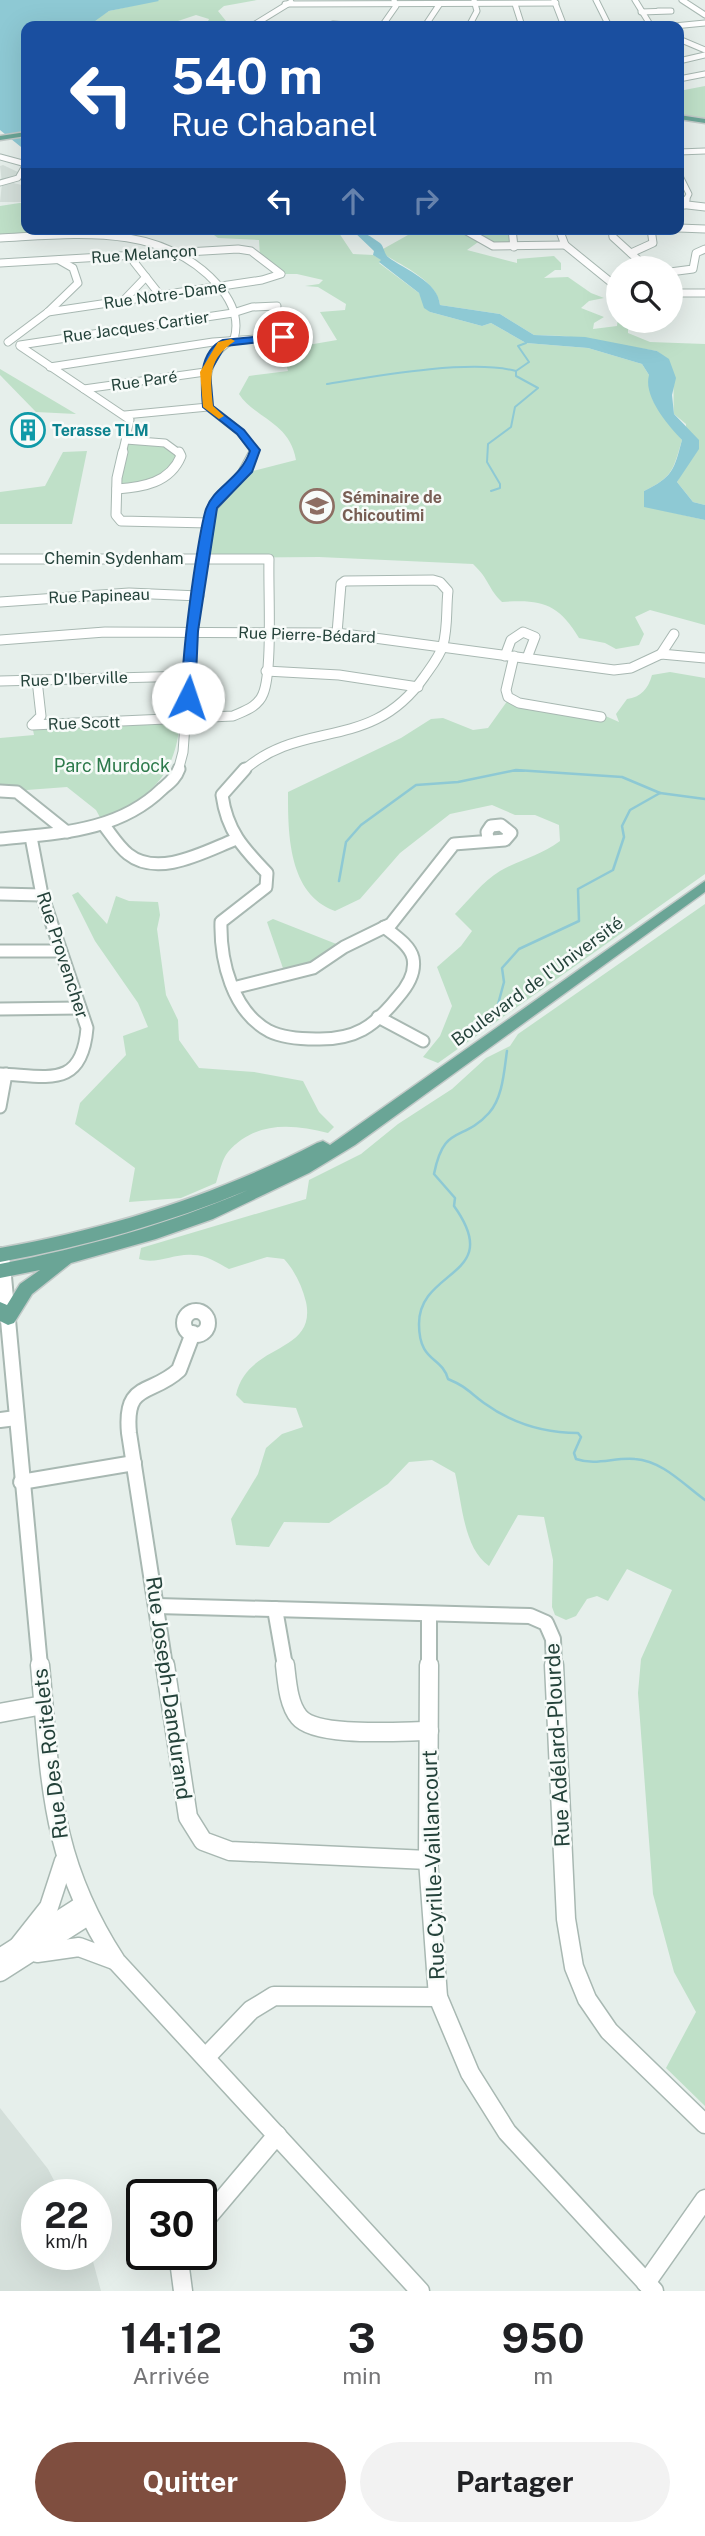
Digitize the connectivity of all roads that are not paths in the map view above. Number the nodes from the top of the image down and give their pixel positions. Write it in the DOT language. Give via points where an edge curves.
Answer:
graph roads {
  1 [pos="295,0"];
  2 [pos="596,0"];
  3 [pos="635,0"];
  4 [pos="682,0"];
  5 [pos="475,2"];
  6 [pos="555,2"];
  7 [pos="395,3"];
  8 [pos="285,4"];
  9 [pos="515,4"];
  10 [pos="439,5"];
  11 [pos="341,6"];
  12 [pos="658,11"];
  13 [pos="641,12"];
  14 [pos="705,15"];
  15 [pos="260,21"];
  16 [pos="334,21"];
  17 [pos="385,21"];
  18 [pos="428,21"];
  19 [pos="472,21"];
  20 [pos="520,21"];
  21 [pos="563,21"];
  22 [pos="606,21"];
  23 [pos="647,21"];
  24 [pos="705,23"];
  25 [pos="684,25"];
  26 [pos="684,42"];
  27 [pos="705,52"];
  28 [pos="684,59"];
  29 [pos="705,74"];
  30 [pos="684,77"];
  31 [pos="684,118"];
  32 [pos="705,121"];
  33 [pos="21,135"];
  34 [pos="3,138"];
  35 [pos="705,151"];
  36 [pos="684,152"];
  37 [pos="0,157"];
  38 [pos="16,162"];
  39 [pos="21,163"];
  40 [pos="0,166"];
  41 [pos="21,173"];
  42 [pos="18,178"];
  43 [pos="21,178"];
  44 [pos="0,183"];
  45 [pos="684,184"];
  46 [pos="684,202"];
  47 [pos="684,205"];
  48 [pos="705,208"];
  49 [pos="684,229"];
  50 [pos="705,229"];
  51 [pos="94,235"];
  52 [pos="129,235"];
  53 [pos="474,235"];
  54 [pos="513,235"];
  55 [pos="561,235"];
  56 [pos="613,235"];
  57 [pos="652,235"];
  58 [pos="0,238"];
  59 [pos="565,245"];
  60 [pos="514,247"];
  61 [pos="705,249"];
  62 [pos="177,253"];
  63 [pos="631,253"];
  64 [pos="134,256"];
  65 [pos="634,256"];
  66 [pos="79,259"];
  67 [pos="58,260"];
  68 [pos="0,263"];
  69 [pos="70,264"];
  70 [pos="683,270"];
  71 [pos="281,274"];
  72 [pos="146,278"];
  73 [pos="606,278"];
  74 [pos="220,286"];
  75 [pos="683,293"];
  76 [pos="705,293"];
  77 [pos="160,295"];
  78 [pos="123,301"];
  79 [pos="280,305"];
  80 [pos="48,312"];
  81 [pos="237,312"];
  82 [pos="298,336"];
  83 [pos="226,342"];
  84 [pos="12,345"];
  85 [pos="50,367"];
  86 [pos="205,372"];
  87 [pos="84,389"];
  88 [pos="208,407"];
  89 [pos="125,415"];
  90 [pos="126,440"];
  91 [pos="117,489"];
  92 [pos="209,523"];
  93 [pos="204,558"];
  94 [pos="0,559"];
  95 [pos="269,559"];
  96 [pos="444,585"];
  97 [pos="199,596"];
  98 [pos="0,602"];
  99 [pos="192,631"];
  100 [pos="337,633"];
  101 [pos="268,634"];
  102 [pos="674,634"];
  103 [pos="0,640"];
  104 [pos="443,646"];
  105 [pos="509,656"];
  106 [pos="657,656"];
  107 [pos="527,658"];
  108 [pos="705,658"];
  109 [pos="266,671"];
  110 [pos="191,676"];
  111 [pos="37,680"];
  112 [pos="0,681"];
  113 [pos="418,687"];
  114 [pos="601,717"];
  115 [pos="186,719"];
  116 [pos="0,791"];
  117 [pos="103,824"];
  118 [pos="67,832"];
  119 [pos="31,837"];
  120 [pos="0,839"];
  121 [pos="488,839"];
  122 [pos="234,840"];
  123 [pos="705,885"];
  124 [pos="0,894"];
  125 [pos="42,895"];
  126 [pos="384,927"];
  127 [pos="0,951"];
  128 [pos="61,951"];
  129 [pos="233,988"];
  130 [pos="80,1008"];
  131 [pos="0,1009"];
  132 [pos="378,1017"];
  133 [pos="423,1041"];
  134 [pos="3,1074"];
  135 [pos="0,1107"];
  136 [pos="392,1109"];
  137 [pos="71,1257"];
  138 [pos="2,1263"];
  139 [pos="4,1314"];
  140 [pos="193,1334"];
  141 [pos="16,1418"];
  142 [pos="0,1420"];
  143 [pos="134,1464"];
  144 [pos="22,1482"];
  145 [pos="157,1606"];
  146 [pos="275,1609"];
  147 [pos="429,1615"];
  148 [pos="43,1705"];
  149 [pos="0,1713"];
  150 [pos="429,1731"];
  151 [pos="64,1860"];
  152 [pos="428,1860"];
  153 [pos="84,1911"];
  154 [pos="21,1951"];
  155 [pos="0,1958"];
  156 [pos="116,1961"];
  157 [pos="0,1972"];
  158 [pos="438,1997"];
  159 [pos="206,2057"];
  160 [pos="705,2123"];
  161 [pos="277,2135"];
  162 [pos="705,2199"];
  163 [pos="217,2206"];
  164 [pos="180,2270"];
  165 [pos="650,2287"];
  166 [pos="183,2291"];
  167 [pos="420,2291"];
  1 -- 8 [label="street"];
  2 -- 22 [label="street"];
  3 -- 13 [label="street"];
  4 -- 14 [label="street"];
  5 -- 9 [label="street"];
  5 -- 10 [label="street"];
  5 -- 19 [label="street"];
  6 -- 9 [label="street"];
  6 -- 21 [label="street"];
  7 -- 10 [label="street"];
  7 -- 11 [label="street"];
  7 -- 17 [label="street"];
  8 -- 11 [label="street"];
  8 -- 15 [label="street"];
  9 -- 20 [label="street"];
  10 -- 18 [label="street"];
  11 -- 16 [label="street"];
  12 -- 13 [label="street"];
  13 -- 23 [label="street"];
  24 -- 25 [label="street"];
  26 -- 27 [label="street"];
  27 -- 28 [label="street"];
  29 -- 30 [label="street"];
  31 -- 32 [label="main road"];
  33 -- 34 [label="main road"];
  35 -- 36 [label="street"];
  37 -- 38 [label="street"];
  38 -- 39 [label="street"];
  38 -- 40 [label="street"];
  41 -- 42 [label="street"];
  42 -- 43 [label="street"];
  42 -- 44 [label="street"];
  45 -- 46 [label="street" via="689,194"];
  47 -- 48 [label="street"];
  49 -- 50 [label="street"];
  51 -- 58 [label="street"];
  52 -- 62 [label="street"];
  53 -- 60 [label="street" via="493,246"];
  54 -- 60 [label="street"];
  55 -- 59 [label="street"];
  56 -- 63 [label="street"];
  57 -- 63 [label="street" via="650,247"];
  59 -- 60 [label="street"];
  59 -- 73 [label="street"];
  61 -- 70 [label="street" via="696,253 693,269"];
  62 -- 64 [label="street, Rue Melançon"];
  62 -- 71 [label="street, Rue Melançon" via="251,251"];
  62 -- 74 [label="street" via="203,265"];
  63 -- 65 [label="street"];
  64 -- 66 [label="street, Rue Melançon"];
  64 -- 72 [label="street"];
  66 -- 67 [label="street, Rue Melançon"];
  66 -- 69 [label="street"];
  67 -- 68 [label="street, Rue Melançon"];
  67 -- 69 [label="street"];
  69 -- 80 [label="street" via="79,283"];
  71 -- 74 [label="street, Rue Notre-Dame"];
  72 -- 77 [label="street"];
  72 -- 78 [label="street"];
  74 -- 77 [label="street, Rue Notre-Dame"];
  74 -- 81 [label="street"];
  75 -- 76 [label="street"];
  77 -- 78 [label="street, Rue Notre-Dame"];
  78 -- 80 [label="street, Rue Notre-Dame"];
  79 -- 81 [label="street, Rue Jacques Cartier" via="256,313"];
  80 -- 84 [label="street"];
  81 -- 83 [label="street" via="236,334"];
  81 -- 84 [label="street, Rue Jacques Cartier"];
  82 -- 83 [label="street"];
  83 -- 85 [label="street"];
  83 -- 86 [label="street"];
  84 -- 85 [label="street"];
  85 -- 87 [label="street"];
  86 -- 87 [label="street, Rue Paré"];
  86 -- 88 [label="street"];
  87 -- 89 [label="street"];
  88 -- 89 [label="street"];
  88 -- 92 [label="street" via="255,450 248,470 212,508"];
  89 -- 90 [label="street" via="130,420"];
  90 -- 91 [label="street"];
  90 -- 91 [label="street" via="170,445 179,449 181,456 177,468 158,481"];
  91 -- 92 [label="street" via="116,515 121,521"];
  92 -- 93 [label="street"];
  93 -- 94 [label="street, Chemin Sydenham"];
  93 -- 95 [label="street, Chemin Sydenham"];
  93 -- 97 [label="street"];
  95 -- 101 [label="street"];
  96 -- 100 [label="street" via="433,580 345,580"];
  96 -- 104 [label="street" via="448,592"];
  97 -- 98 [label="street, Rue Papineau" via="129,593"];
  97 -- 99 [label="street"];
  99 -- 101 [label="street, Rue Pierre-Bédard"];
  99 -- 103 [label="street, Rue Pierre-Bédard"];
  99 -- 110 [label="street"];
  100 -- 101 [label="street, Rue Pierre-Bédard"];
  100 -- 104 [label="street, Rue Pierre-Bédard"];
  101 -- 109 [label="street"];
  102 -- 106 [label="street"];
  104 -- 105 [label="street, Rue Pierre-Bédard"];
  104 -- 113 [label="street"];
  105 -- 107 [label="street, Rue Pierre-Bédard"];
  105 -- 107 [label="street" via="511,640 523,632 535,636"];
  105 -- 114 [label="street" via="509,697 519,703"];
  106 -- 107 [label="street, Rue Pierre-Bédard" via="614,670"];
  106 -- 108 [label="street"];
  109 -- 113 [label="street" via="339,675"];
  109 -- 115 [label="street" via="263,694 244,712"];
  110 -- 111 [label="street, Rue D'Iberville"];
  110 -- 115 [label="street"];
  111 -- 112 [label="street, Rue D'Iberville"];
  111 -- 115 [label="street, Rue Scott" via="41,716 32,725"];
  113 -- 122 [label="street" via="391,714 368,727 294,743 243,769 222,794 225,823"];
  115 -- 117 [label="street" via="177,775 150,801"];
  116 -- 118 [label="street" via="17,792"];
  117 -- 118 [label="street"];
  117 -- 122 [label="street" via="131,856 151,862 175,862"];
  118 -- 119 [label="street"];
  119 -- 120 [label="street"];
  119 -- 125 [label="street, Rue Provencher"];
  121 -- 126 [label="street" via="459,842 446,850"];
  122 -- 129 [label="street" via="267,873 266,887 221,922 221,954"];
  123 -- 136 [label="main road, Boulevard de l'Université"];
  124 -- 125 [label="street"];
  125 -- 128 [label="street, Rue Provencher"];
  126 -- 129 [label="street" via="313,968"];
  126 -- 132 [label="street" via="413,956 415,972"];
  127 -- 128 [label="street"];
  128 -- 130 [label="street, Rue Provencher"];
  129 -- 132 [label="street" via="262,1027 274,1033 342,1039"];
  130 -- 131 [label="street"];
  130 -- 134 [label="street, Rue Provencher" via="86,1042 73,1070"];
  132 -- 133 [label="street"];
  134 -- 135 [label="street"];
  136 -- 137 [label="main road, Boulevard de l'Université" via="360,1136 261,1192 162,1232"];
  136 -- 138 [label="main road, Boulevard de l'Université" via="300,1159 191,1205"];
  137 -- 138 [label="main road, Boulevard de l'Université"];
  137 -- 139 [label="main road" via="26,1289"];
  138 -- 139 [label="street, Rue Des Roitelets"];
  139 -- 141 [label="street, Rue Des Roitelets"];
  140 -- 143 [label="street, Rue Joseph-Dandurand" via="181,1368 131,1398"];
  141 -- 142 [label="street"];
  141 -- 144 [label="street, Rue Des Roitelets"];
  143 -- 144 [label="street"];
  143 -- 145 [label="street, Rue Joseph-Dandurand"];
  144 -- 148 [label="street, Rue Des Roitelets"];
  145 -- 146 [label="street, Rue Adélard-Plourde"];
  145 -- 152 [label="street, Rue Joseph-Dandurand" via="188,1817 201,1841 230,1851"];
  146 -- 147 [label="street, Rue Adélard-Plourde"];
  146 -- 150 [label="street" via="291,1702 300,1719 319,1729"];
  147 -- 150 [label="street, Rue Cyrille-Vaillancourt"];
  147 -- 160 [label="street, Rue Adélard-Plourde" via="530,1616 551,1630 566,1919 574,1967 587,1999 609,2031"];
  148 -- 149 [label="street"];
  148 -- 151 [label="street, Rue Des Roitelets" via="52,1798"];
  150 -- 152 [label="street, Rue Cyrille-Vaillancourt"];
  151 -- 153 [label="street, Rue Des Roitelets"];
  151 -- 154 [label="street" via="51,1907"];
  152 -- 158 [label="street, Rue Cyrille-Vaillancourt"];
  153 -- 154 [label="street"];
  153 -- 156 [label="street, Rue Des Roitelets"];
  154 -- 155 [label="street"];
  154 -- 156 [label="street" via="79,1947"];
  154 -- 157 [label="street"];
  156 -- 159 [label="street, Rue Des Roitelets"];
  158 -- 159 [label="street" via="274,1996 251,2010"];
  158 -- 165 [label="street, Rue Cyrille-Vaillancourt" via="470,2073 507,2132"];
  159 -- 161 [label="street, Rue Des Roitelets"];
  161 -- 163 [label="street"];
  161 -- 167 [label="street, Rue Des Roitelets"];
  162 -- 165 [label="street"];
  164 -- 166 [label="street"];
}
